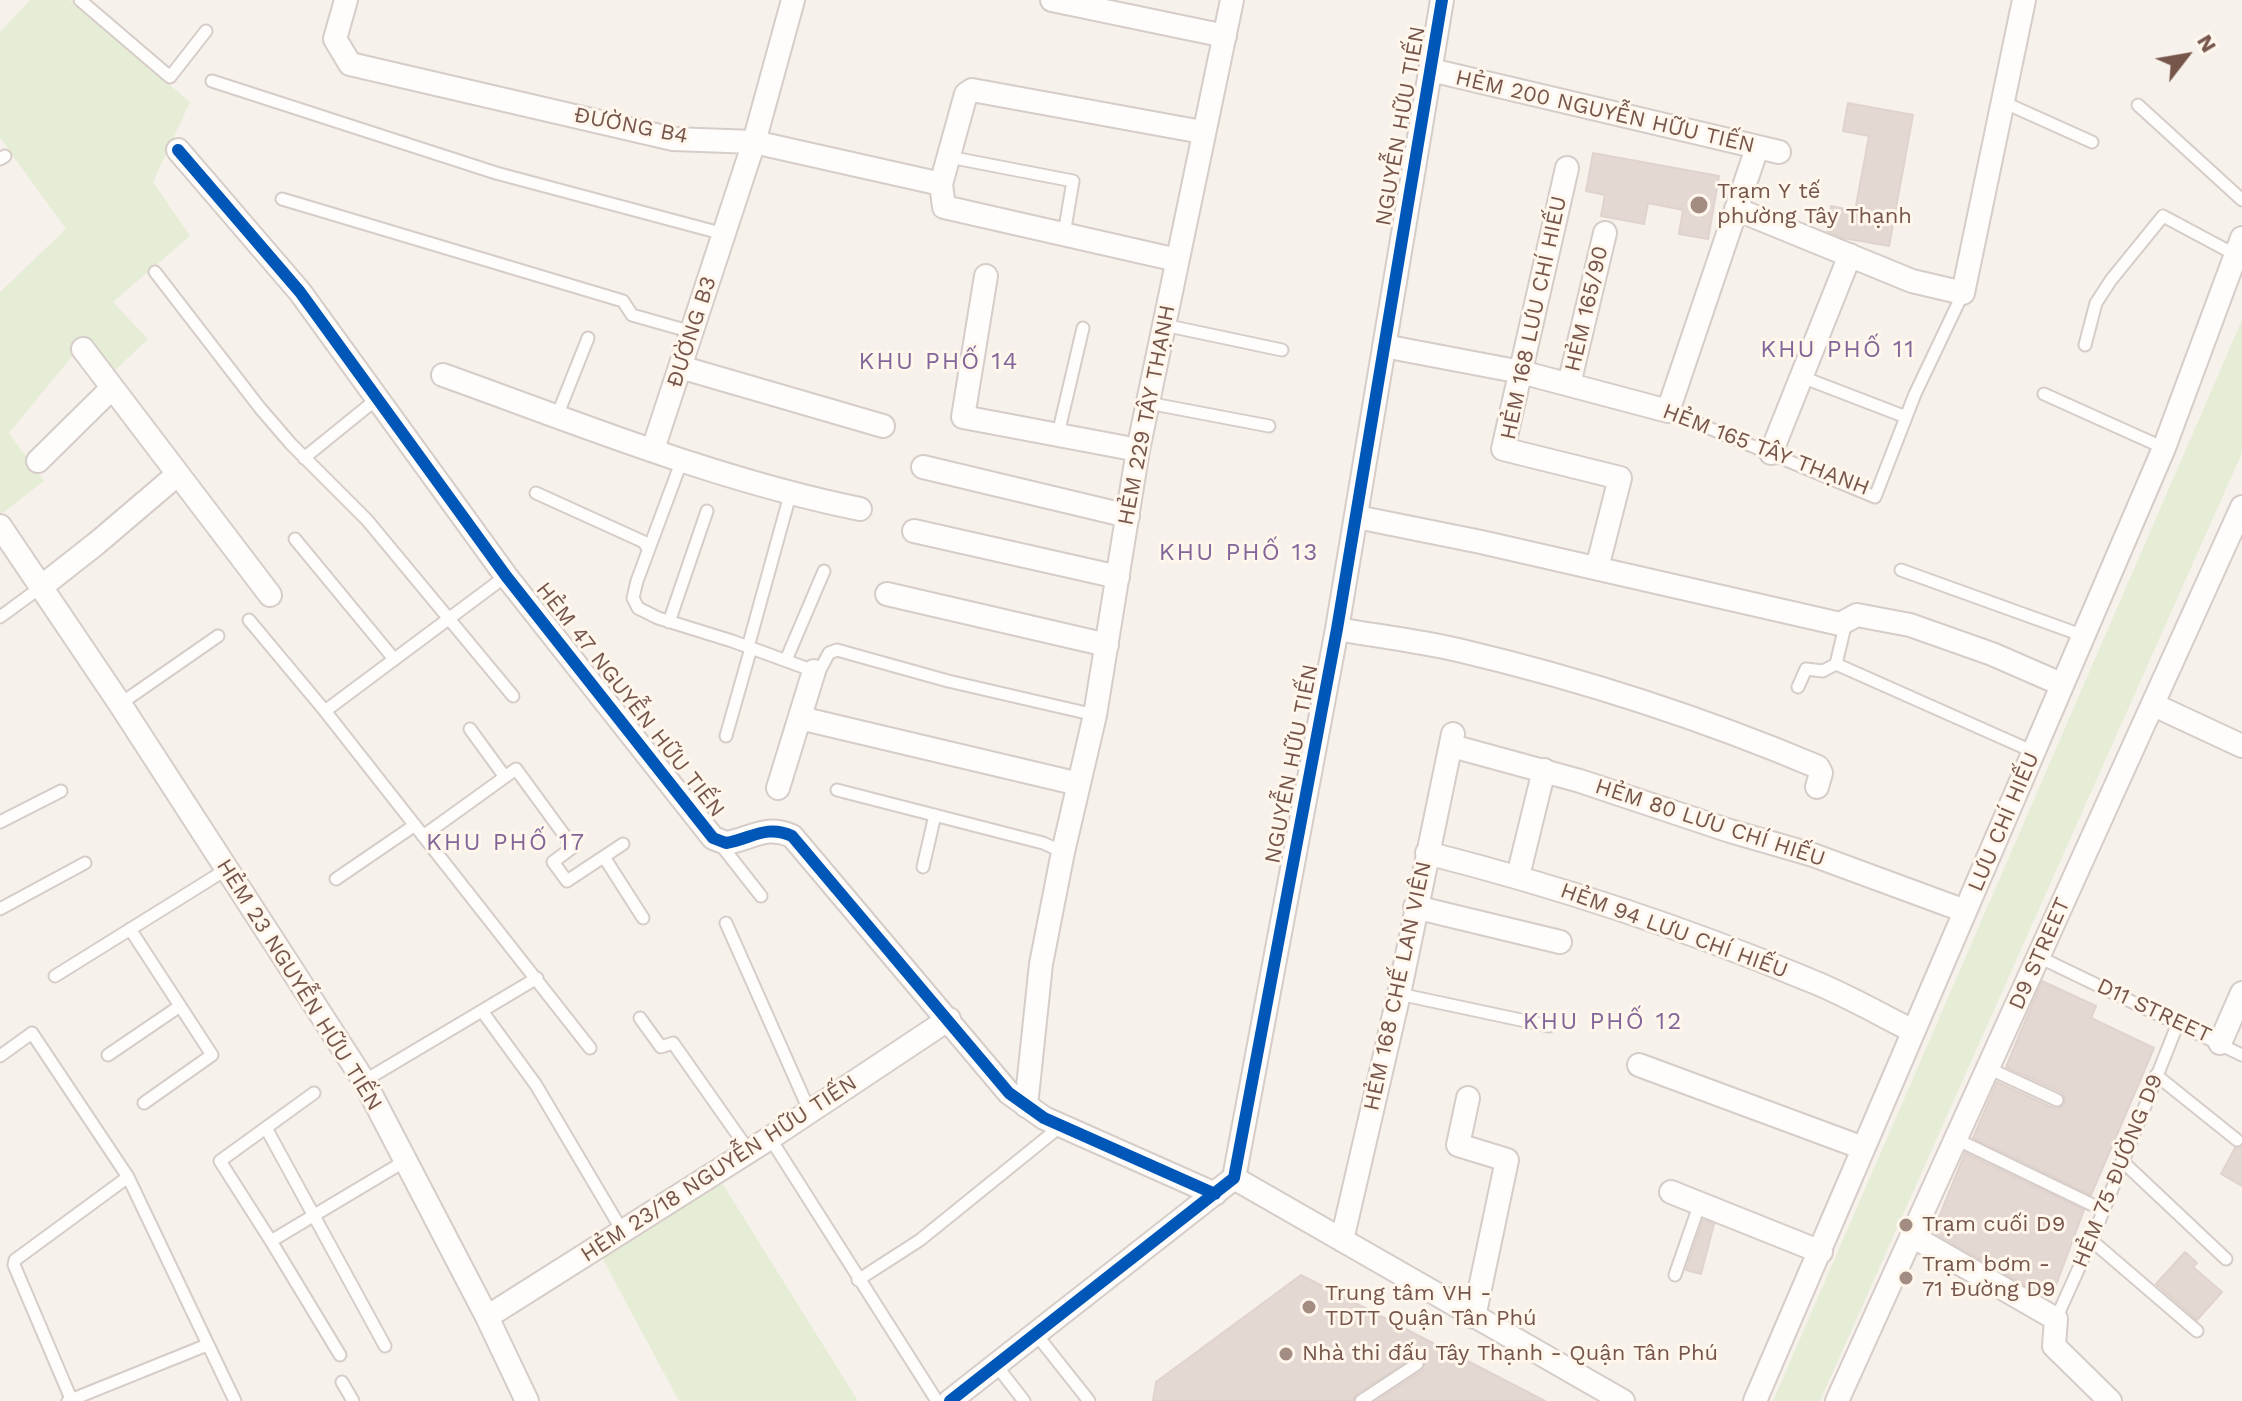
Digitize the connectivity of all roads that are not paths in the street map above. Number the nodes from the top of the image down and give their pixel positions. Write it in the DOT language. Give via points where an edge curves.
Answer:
graph roads {
  1 [pos="80,0"];
  2 [pos="346,0"];
  3 [pos="793,0"];
  4 [pos="1052,0"];
  5 [pos="1232,0"];
  6 [pos="1442,0"];
  7 [pos="2024,0"];
  8 [pos="206,31"];
  9 [pos="1225,36"];
  10 [pos="1431,70"];
  11 [pos="212,81"];
  12 [pos="2003,102"];
  13 [pos="2138,105"];
  14 [pos="1202,132"];
  15 [pos="754,142"];
  16 [pos="2092,142"];
  17 [pos="178,150"];
  18 [pos="949,157"];
  19 [pos="1567,168"];
  20 [pos="941,184"];
  21 [pos="282,199"];
  22 [pos="2242,200"];
  23 [pos="1736,209"];
  24 [pos="1605,233"];
  25 [pos="724,234"];
  26 [pos="1064,234"];
  27 [pos="2238,246"];
  28 [pos="1850,255"];
  29 [pos="1177,260"];
  30 [pos="155,272"];
  31 [pos="986,276"];
  32 [pos="1963,293"];
  33 [pos="1164,325"];
  34 [pos="1083,328"];
  35 [pos="692,332"];
  36 [pos="588,338"];
  37 [pos="2085,345"];
  38 [pos="1384,346"];
  39 [pos="83,349"];
  40 [pos="1282,350"];
  41 [pos="680,367"];
  42 [pos="1521,372"];
  43 [pos="443,375"];
  44 [pos="1802,377"];
  45 [pos="1569,384"];
  46 [pos="112,388"];
  47 [pos="2044,394"];
  48 [pos="378,398"];
  49 [pos="1148,403"];
  50 [pos="1668,411"];
  51 [pos="557,416"];
  52 [pos="1906,417"];
  53 [pos="883,426"];
  54 [pos="1269,426"];
  55 [pos="1058,434"];
  56 [pos="2164,448"];
  57 [pos="653,449"];
  58 [pos="1138,450"];
  59 [pos="1771,453"];
  60 [pos="304,458"];
  61 [pos="682,460"];
  62 [pos="38,461"];
  63 [pos="923,467"];
  64 [pos="178,474"];
  65 [pos="536,493"];
  66 [pos="790,495"];
  67 [pos="2242,507"];
  68 [pos="860,509"];
  69 [pos="707,511"];
  70 [pos="1128,516"];
  71 [pos="1357,517"];
  72 [pos="0,526"];
  73 [pos="914,531"];
  74 [pos="295,539"];
  75 [pos="648,549"];
  76 [pos="1597,568"];
  77 [pos="1901,570"];
  78 [pos="824,571"];
  79 [pos="506,576"];
  80 [pos="1118,577"];
  81 [pos="41,587"];
  82 [pos="887,594"];
  83 [pos="270,595"];
  84 [pos="0,617"];
  85 [pos="449,618"];
  86 [pos="249,620"];
  87 [pos="1846,621"];
  88 [pos="669,622"];
  89 [pos="1337,629"];
  90 [pos="218,636"];
  91 [pos="2084,636"];
  92 [pos="1107,645"];
  93 [pos="750,647"];
  94 [pos="394,659"];
  95 [pos="786,660"];
  96 [pos="1836,664"];
  97 [pos="814,671"];
  98 [pos="2061,684"];
  99 [pos="1798,687"];
  100 [pos="513,696"];
  101 [pos="120,704"];
  102 [pos="2154,705"];
  103 [pos="325,711"];
  104 [pos="1095,715"];
  105 [pos="800,718"];
  106 [pos="470,729"];
  107 [pos="726,736"];
  108 [pos="1452,738"];
  109 [pos="2242,746"];
  110 [pos="2034,752"];
  111 [pos="1544,770"];
  112 [pos="505,777"];
  113 [pos="1079,784"];
  114 [pos="1817,787"];
  115 [pos="778,788"];
  116 [pos="837,790"];
  117 [pos="61,791"];
  118 [pos="935,815"];
  119 [pos="0,822"];
  120 [pos="415,825"];
  121 [pos="423,836"];
  122 [pos="718,841"];
  123 [pos="1066,842"];
  124 [pos="623,844"];
  125 [pos="1427,853"];
  126 [pos="604,857"];
  127 [pos="85,863"];
  128 [pos="923,867"];
  129 [pos="227,869"];
  130 [pos="1518,876"];
  131 [pos="336,879"];
  132 [pos="761,896"];
  133 [pos="1415,907"];
  134 [pos="0,909"];
  135 [pos="1965,911"];
  136 [pos="643,918"];
  137 [pos="726,923"];
  138 [pos="130,929"];
  139 [pos="1560,942"];
  140 [pos="2039,957"];
  141 [pos="55,976"];
  142 [pos="537,978"];
  143 [pos="2242,993"];
  144 [pos="1399,994"];
  145 [pos="180,1006"];
  146 [pos="482,1011"];
  147 [pos="640,1018"];
  148 [pos="949,1019"];
  149 [pos="2178,1023"];
  150 [pos="1549,1026"];
  151 [pos="1913,1031"];
  152 [pos="2220,1043"];
  153 [pos="590,1048"];
  154 [pos="108,1055"];
  155 [pos="2242,1055"];
  156 [pos="0,1056"];
  157 [pos="1639,1065"];
  158 [pos="1988,1068"];
  159 [pos="2156,1075"];
  160 [pos="364,1081"];
  161 [pos="314,1093"];
  162 [pos="1468,1098"];
  163 [pos="2057,1100"];
  164 [pos="144,1103"];
  165 [pos="1026,1106"];
  166 [pos="810,1112"];
  167 [pos="1061,1126"];
  168 [pos="266,1128"];
  169 [pos="770,1138"];
  170 [pos="1956,1139"];
  171 [pos="2237,1140"];
  172 [pos="1863,1148"];
  173 [pos="749,1151"];
  174 [pos="405,1161"];
  175 [pos="2122,1161"];
  176 [pos="128,1177"];
  177 [pos="1234,1178"];
  178 [pos="1671,1192"];
  179 [pos="1215,1194"];
  180 [pos="1700,1203"];
  181 [pos="2103,1210"];
  182 [pos="314,1215"];
  183 [pos="623,1232"];
  184 [pos="1912,1236"];
  185 [pos="1342,1240"];
  186 [pos="2091,1240"];
  187 [pos="271,1241"];
  188 [pos="1821,1252"];
  189 [pos="2226,1259"];
  190 [pos="1675,1275"];
  191 [pos="858,1280"];
  192 [pos="487,1317"];
  193 [pos="1474,1317"];
  194 [pos="2056,1319"];
  195 [pos="2197,1331"];
  196 [pos="1036,1334"];
  197 [pos="207,1345"];
  198 [pos="385,1346"];
  199 [pos="340,1355"];
  200 [pos="1417,1364"];
  201 [pos="996,1365"];
  202 [pos="342,1382"];
  203 [pos="70,1401"];
  204 [pos="235,1401"];
  205 [pos="353,1401"];
  206 [pos="527,1401"];
  207 [pos="937,1401"];
  208 [pos="950,1401"];
  209 [pos="1024,1401"];
  210 [pos="1089,1401"];
  211 [pos="1361,1401"];
  212 [pos="1623,1401"];
  213 [pos="1755,1401"];
  214 [pos="1837,1401"];
  215 [pos="2110,1401"];
  1 -- 8 [label="lane" via="170,77"];
  2 -- 15 [label="street, ĐƯỜNG B4" via="335,39 350,64 673,139"];
  3 -- 15 [label="street, ĐƯỜNG B3"];
  4 -- 9 [label="street"];
  5 -- 9 [label="street, HẺM 229 TÂY THẠNH"];
  6 -- 10 [label="street, NGUYỄN HỮU TIẾN"];
  7 -- 12 [label="street, HẺM 165 TÂY THẠNH"];
  9 -- 14 [label="street, HẺM 229 TÂY THẠNH"];
  10 -- 23 [label="street, HẺM 200 NGUYỄN HỮU TIẾN" via="1768,150"];
  10 -- 38 [label="street, NGUYỄN HỮU TIẾN"];
  11 -- 25 [label="lane" via="496,173"];
  12 -- 16 [label="lane"];
  12 -- 32 [label="street, HẺM 165 TÂY THẠNH"];
  13 -- 22 [label="lane"];
  14 -- 18 [label="street" via="974,90 966,94"];
  14 -- 29 [label="street, HẺM 229 TÂY THẠNH"];
  15 -- 20 [label="street, ĐƯỜNG B4"];
  15 -- 25 [label="street, ĐƯỜNG B3"];
  17 -- 48 [label="street, HẺM 47 NGUYỄN HỮU TIẾN" via="300,292"];
  18 -- 20 [label="street"];
  18 -- 26 [label="lane" via="1073,181"];
  19 -- 42 [label="street, HẺM 168 LƯU CHÍ HIẾU"];
  20 -- 26 [label="street" via="944,207"];
  21 -- 35 [label="lane" via="623,301 632,315"];
  23 -- 28 [label="street"];
  23 -- 50 [label="street"];
  24 -- 45 [label="street, HẺM 165/90"];
  25 -- 35 [label="street, ĐƯỜNG B3"];
  26 -- 29 [label="street"];
  27 -- 37 [label="lane" via="2163,216 2096,303"];
  27 -- 56 [label="street, LƯU CHÍ HIẾU"];
  28 -- 32 [label="street" via="1912,281"];
  28 -- 44 [label="street"];
  29 -- 33 [label="street, HẺM 229 TÂY THẠNH"];
  30 -- 60 [label="lane"];
  31 -- 55 [label="street" via="963,417"];
  32 -- 52 [label="lane, HẺM 165 TÂY THẠNH"];
  33 -- 40 [label="lane"];
  33 -- 49 [label="street, HẺM 229 TÂY THẠNH"];
  34 -- 55 [label="lane"];
  35 -- 41 [label="street, ĐƯỜNG B3"];
  36 -- 51 [label="lane"];
  38 -- 42 [label="street, HẺM 165 TÂY THẠNH"];
  38 -- 71 [label="street, NGUYỄN HỮU TIẾN"];
  39 -- 46 [label="street"];
  41 -- 53 [label="street"];
  41 -- 57 [label="street, ĐƯỜNG B3"];
  42 -- 45 [label="street, HẺM 165 TÂY THẠNH"];
  42 -- 76 [label="street, HẺM 168 LƯU CHÍ HIẾU" via="1503,449 1620,478"];
  43 -- 51 [label="street"];
  44 -- 52 [label="lane"];
  44 -- 59 [label="street"];
  45 -- 50 [label="street, HẺM 165 TÂY THẠNH"];
  46 -- 62 [label="street"];
  46 -- 64 [label="street"];
  47 -- 56 [label="lane"];
  48 -- 60 [label="lane"];
  48 -- 79 [label="street, HẺM 47 NGUYỄN HỮU TIẾN"];
  49 -- 54 [label="lane"];
  49 -- 58 [label="street, HẺM 229 TÂY THẠNH"];
  50 -- 59 [label="lane, HẺM 165 TÂY THẠNH"];
  51 -- 57 [label="street"];
  52 -- 59 [label="lane, HẺM 165 TÂY THẠNH" via="1875,497"];
  55 -- 58 [label="street"];
  56 -- 91 [label="street, LƯU CHÍ HIẾU"];
  57 -- 61 [label="street"];
  58 -- 70 [label="street, HẺM 229 TÂY THẠNH"];
  60 -- 85 [label="lane" via="367,520"];
  61 -- 66 [label="street"];
  61 -- 75 [label="lane"];
  63 -- 70 [label="street"];
  64 -- 81 [label="street"];
  64 -- 83 [label="street"];
  65 -- 75 [label="lane" via="644,542"];
  66 -- 68 [label="street"];
  66 -- 93 [label="lane"];
  67 -- 102 [label="street, D9 STREET"];
  69 -- 88 [label="lane"];
  70 -- 80 [label="street, HẺM 229 TÂY THẠNH"];
  71 -- 76 [label="street"];
  71 -- 89 [label="street, NGUYỄN HỮU TIẾN"];
  72 -- 81 [label="street, HẺM 23 NGUYỄN HỮU TIẾN"];
  73 -- 80 [label="street"];
  74 -- 94 [label="lane"];
  75 -- 88 [label="lane" via="633,602"];
  76 -- 87 [label="street" via="1840,624"];
  77 -- 91 [label="lane"];
  78 -- 95 [label="lane"];
  79 -- 85 [label="lane"];
  79 -- 122 [label="street, HẺM 47 NGUYỄN HỮU TIẾN"];
  80 -- 92 [label="street, HẺM 229 TÂY THẠNH"];
  81 -- 84 [label="lane"];
  81 -- 101 [label="street, HẺM 23 NGUYỄN HỮU TIẾN"];
  82 -- 92 [label="street"];
  85 -- 94 [label="lane"];
  85 -- 100 [label="lane"];
  86 -- 103 [label="lane"];
  87 -- 96 [label="lane"];
  87 -- 98 [label="street" via="1857,615 1910,625"];
  88 -- 93 [label="lane"];
  89 -- 114 [label="street" via="1457,650 1649,702 1818,767"];
  89 -- 177 [label="street, NGUYỄN HỮU TIẾN"];
  90 -- 101 [label="lane"];
  91 -- 98 [label="street, LƯU CHÍ HIẾU"];
  92 -- 104 [label="street, HẺM 229 TÂY THẠNH"];
  93 -- 95 [label="lane"];
  93 -- 107 [label="lane"];
  94 -- 103 [label="lane"];
  95 -- 97 [label="lane"];
  96 -- 99 [label="lane" via="1823,671 1806,669"];
  96 -- 110 [label="lane"];
  97 -- 104 [label="lane" via="837,650"];
  97 -- 105 [label="street"];
  98 -- 110 [label="street, LƯU CHÍ HIẾU"];
  101 -- 129 [label="street, HẺM 23 NGUYỄN HỮU TIẾN"];
  102 -- 109 [label="street"];
  102 -- 140 [label="street, D9 STREET"];
  103 -- 120 [label="lane"];
  104 -- 113 [label="street, HẺM 229 TÂY THẠNH"];
  105 -- 113 [label="street"];
  105 -- 115 [label="street"];
  106 -- 112 [label="lane"];
  108 -- 111 [label="street, HẺM 80 LƯU CHÍ HIẾU"];
  108 -- 125 [label="street, HẺM 168 CHẾ LAN VIÊN"];
  110 -- 135 [label="street, LƯU CHÍ HIẾU"];
  111 -- 130 [label="street"];
  111 -- 135 [label="street, HẺM 80 LƯU CHÍ HIẾU" via="1813,855"];
  112 -- 121 [label="lane"];
  112 -- 126 [label="lane" via="516,769 573,847 553,862 567,881"];
  113 -- 123 [label="street, HẺM 229 TÂY THẠNH"];
  116 -- 118 [label="lane"];
  117 -- 119 [label="lane"];
  118 -- 123 [label="lane" via="1043,843"];
  118 -- 128 [label="lane"];
  120 -- 121 [label="lane"];
  120 -- 131 [label="lane"];
  121 -- 142 [label="lane"];
  122 -- 132 [label="lane"];
  122 -- 148 [label="street, HẺM 47 NGUYỄN HỮU TIẾN" via="732,842 764,830 792,836"];
  123 -- 165 [label="street, HẺM 229 TÂY THẠNH" via="1041,964"];
  124 -- 126 [label="lane"];
  125 -- 130 [label="street, HẺM 94 LƯU CHÍ HIẾU"];
  125 -- 133 [label="street, HẺM 168 CHẾ LAN VIÊN"];
  126 -- 136 [label="lane"];
  127 -- 134 [label="lane"];
  129 -- 138 [label="lane"];
  129 -- 160 [label="street, HẺM 23 NGUYỄN HỮU TIẾN"];
  130 -- 151 [label="street, HẺM 94 LƯU CHÍ HIẾU" via="1616,906 1812,980"];
  133 -- 139 [label="street"];
  133 -- 144 [label="street, HẺM 168 CHẾ LAN VIÊN"];
  135 -- 151 [label="street, LƯU CHÍ HIẾU"];
  137 -- 166 [label="lane"];
  138 -- 141 [label="lane"];
  138 -- 145 [label="lane"];
  140 -- 149 [label="lane, D11 STREET"];
  140 -- 158 [label="street, D9 STREET"];
  142 -- 146 [label="lane"];
  142 -- 153 [label="lane"];
  143 -- 152 [label="street, D11 STREET"];
  144 -- 150 [label="lane"];
  144 -- 185 [label="street, HẺM 168 CHẾ LAN VIÊN"];
  145 -- 154 [label="lane"];
  145 -- 164 [label="lane" via="212,1055"];
  146 -- 160 [label="lane"];
  146 -- 183 [label="lane" via="536,1085"];
  147 -- 173 [label="lane" via="661,1047 673,1043"];
  148 -- 165 [label="street, HẺM 47 NGUYỄN HỮU TIẾN"];
  148 -- 166 [label="street, HẺM 23/18 NGUYỄN HỮU TIẾN"];
  149 -- 152 [label="lane, D11 STREET"];
  149 -- 159 [label="lane, HẺM 75 ĐƯỜNG D9"];
  151 -- 172 [label="street, LƯU CHÍ HIẾU"];
  152 -- 155 [label="lane"];
  156 -- 176 [label="lane" via="32,1033"];
  157 -- 172 [label="street"];
  158 -- 163 [label="lane"];
  158 -- 170 [label="street, D9 STREET"];
  159 -- 171 [label="lane"];
  159 -- 175 [label="lane, HẺM 75 ĐƯỜNG D9"];
  160 -- 174 [label="street, HẺM 23 NGUYỄN HỮU TIẾN"];
  161 -- 168 [label="lane"];
  162 -- 193 [label="street" via="1458,1145 1507,1160"];
  165 -- 167 [label="street, HẺM 47 NGUYỄN HỮU TIẾN"];
  166 -- 169 [label="street, HẺM 23/18 NGUYỄN HỮU TIẾN"];
  167 -- 179 [label="street, HẺM 47 NGUYỄN HỮU TIẾN"];
  167 -- 191 [label="lane" via="920,1240"];
  168 -- 182 [label="lane"];
  168 -- 187 [label="lane" via="220,1161"];
  169 -- 173 [label="street, HẺM 23/18 NGUYỄN HỮU TIẾN"];
  169 -- 191 [label="lane"];
  170 -- 181 [label="lane"];
  170 -- 184 [label="street, D9 STREET"];
  172 -- 188 [label="street, LƯU CHÍ HIẾU"];
  173 -- 183 [label="street, HẺM 23/18 NGUYỄN HỮU TIẾN"];
  174 -- 182 [label="lane"];
  174 -- 192 [label="street, HẺM 23 NGUYỄN HỮU TIẾN"];
  175 -- 181 [label="lane, HẺM 75 ĐƯỜNG D9"];
  175 -- 189 [label="lane"];
  176 -- 197 [label="lane"];
  176 -- 203 [label="lane" via="15,1260"];
  177 -- 179 [label="street"];
  177 -- 185 [label="street"];
  178 -- 180 [label="street"];
  179 -- 196 [label="street"];
  180 -- 188 [label="street"];
  180 -- 190 [label="lane"];
  181 -- 186 [label="lane, HẺM 75 ĐƯỜNG D9"];
  182 -- 187 [label="lane"];
  182 -- 198 [label="lane"];
  183 -- 192 [label="street, HẺM 23/18 NGUYỄN HỮU TIẾN"];
  184 -- 194 [label="street"];
  184 -- 214 [label="street, D9 STREET"];
  185 -- 193 [label="street"];
  186 -- 194 [label="lane, HẺM 75 ĐƯỜNG D9"];
  186 -- 195 [label="lane"];
  187 -- 199 [label="lane"];
  188 -- 213 [label="street, LƯU CHÍ HIẾU"];
  191 -- 207 [label="lane"];
  192 -- 206 [label="street, HẺM 23 NGUYỄN HỮU TIẾN"];
  193 -- 212 [label="street"];
  194 -- 215 [label="street" via="2054,1346"];
  196 -- 201 [label="street"];
  196 -- 210 [label="lane"];
  197 -- 203 [label="lane"];
  197 -- 204 [label="lane"];
  200 -- 211 [label="lane"];
  201 -- 208 [label="street"];
  201 -- 209 [label="lane"];
  202 -- 205 [label="lane"];
}
